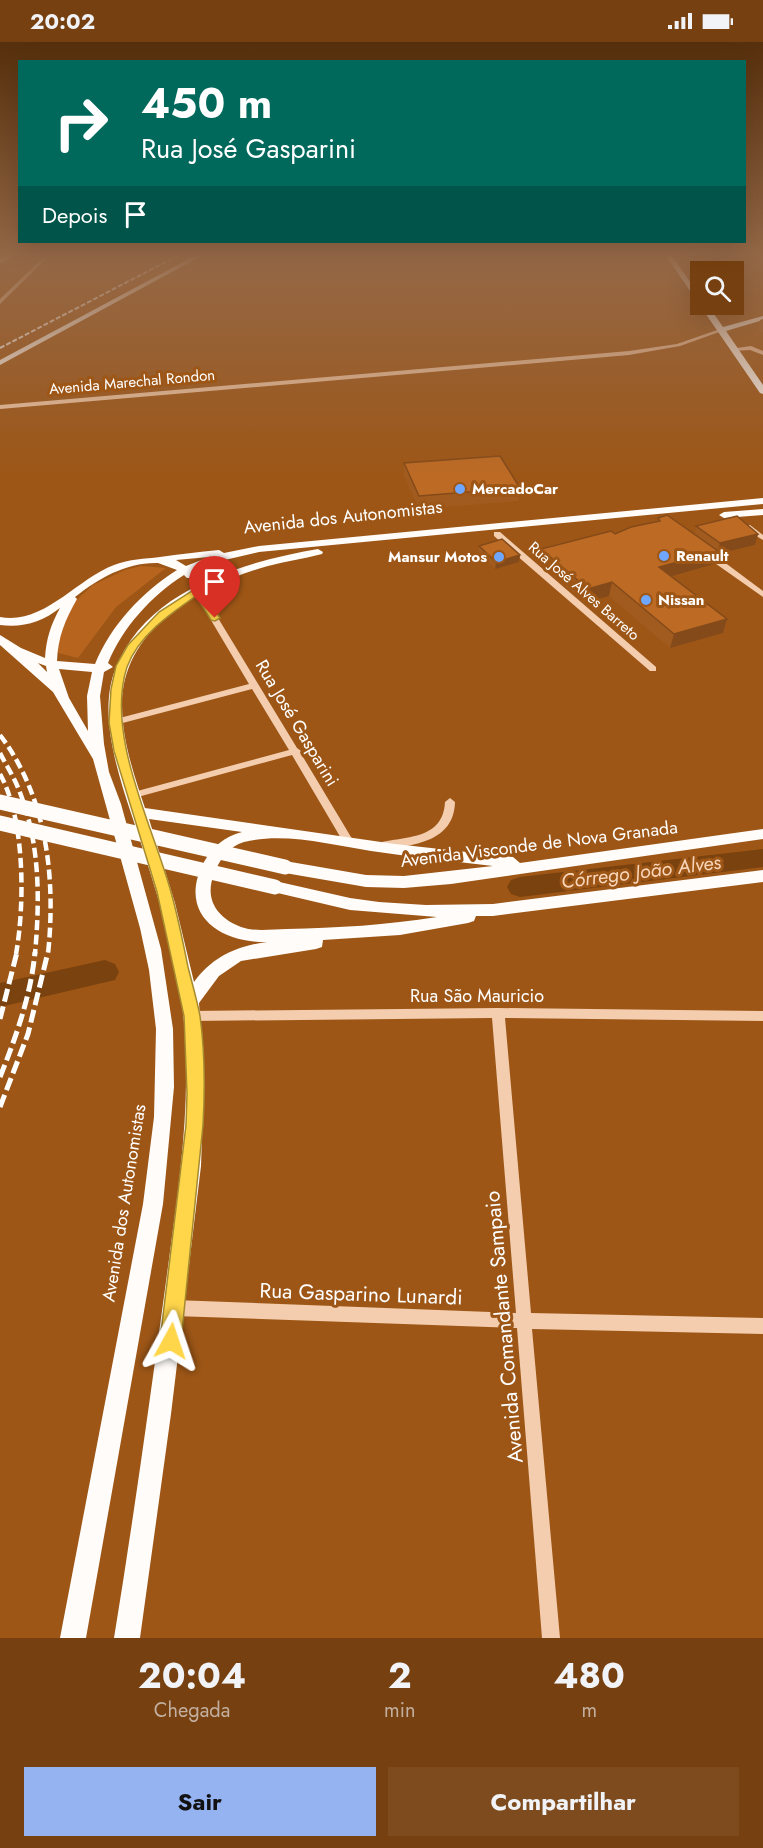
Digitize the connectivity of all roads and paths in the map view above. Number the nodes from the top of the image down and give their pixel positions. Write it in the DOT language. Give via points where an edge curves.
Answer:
graph roads {
  1 [pos="56,327"];
  2 [pos="66,327"];
  3 [pos="720,327"];
  4 [pos="731,327"];
  5 [pos="722,330"];
  6 [pos="733,349"];
  7 [pos="763,353"];
  8 [pos="0,357"];
  9 [pos="0,363"];
  10 [pos="763,391"];
  11 [pos="0,407"];
  12 [pos="763,501"];
  13 [pos="763,512"];
  14 [pos="730,515"];
  15 [pos="497,534"];
  16 [pos="763,538"];
  17 [pos="699,547"];
  18 [pos="259,549"];
  19 [pos="159,559"];
  20 [pos="186,570"];
  21 [pos="78,589"];
  22 [pos="199,589"];
  23 [pos="763,595"];
  24 [pos="0,621"];
  25 [pos="0,639"];
  26 [pos="17,651"];
  27 [pos="50,665"];
  28 [pos="122,666"];
  29 [pos="100,668"];
  30 [pos="653,669"];
  31 [pos="255,685"];
  32 [pos="58,689"];
  33 [pos="115,723"];
  34 [pos="296,751"];
  35 [pos="100,762"];
  36 [pos="0,802"];
  37 [pos="450,802"];
  38 [pos="137,803"];
  39 [pos="0,822"];
  40 [pos="291,834"];
  41 [pos="763,834"];
  42 [pos="349,842"];
  43 [pos="378,847"];
  44 [pos="537,866"];
  45 [pos="763,876"];
  46 [pos="493,910"];
  47 [pos="330,935"];
  48 [pos="191,1009"];
  49 [pos="498,1013"];
  50 [pos="763,1016"];
  51 [pos="174,1308"];
  52 [pos="525,1321"];
  53 [pos="763,1326"];
  54 [pos="73,1638"];
  55 [pos="127,1638"];
  56 [pos="551,1638"];
  1 -- 8 [label="main road"];
  2 -- 9 [label="main road"];
  3 -- 5 [label="main road"];
  4 -- 5 [label="main road, Avenida Marechal Rondon"];
  5 -- 6 [label="main road"];
  5 -- 11 [label="street, Avenida Marechal Rondon" via="678,345 630,353"];
  6 -- 7 [label="street" via="751,348"];
  6 -- 10 [label="main road"];
  12 -- 18 [label="main road, Avenida dos Autonomistas"];
  13 -- 14 [label="main road, Avenida dos Autonomistas"];
  14 -- 15 [label="main road, Avenida dos Autonomistas"];
  14 -- 16 [label="street"];
  15 -- 22 [label="main road, Avenida dos Autonomistas" via="303,554 258,565"];
  15 -- 30 [label="street, Rua José Alves Barreto"];
  17 -- 23 [label="street"];
  18 -- 19 [label="main road"];
  18 -- 20 [label="main road, Avenida dos Autonomistas"];
  19 -- 20 [label="main road"];
  19 -- 21 [label="main road" via="126,564"];
  20 -- 22 [label="main road"];
  20 -- 29 [label="main road, Avenida dos Autonomistas" via="147,598 122,628"];
  21 -- 24 [label="main road" via="37,617 14,623"];
  21 -- 27 [label="main road" via="54,629"];
  22 -- 28 [label="main road, Avenida dos Autonomistas" via="147,630"];
  22 -- 31 [label="street, Rua José Gasparini"];
  25 -- 26 [label="main road"];
  26 -- 27 [label="main road"];
  26 -- 32 [label="main road"];
  27 -- 29 [label="main road"];
  27 -- 32 [label="main road"];
  28 -- 29 [label="main road"];
  28 -- 33 [label="main road, Avenida dos Autonomistas"];
  29 -- 35 [label="main road, Avenida dos Autonomistas" via="93,690"];
  31 -- 33 [label="street"];
  31 -- 34 [label="street, Rua José Gasparini"];
  32 -- 35 [label="main road"];
  33 -- 38 [label="main road, Avenida dos Autonomistas"];
  34 -- 38 [label="street"];
  34 -- 42 [label="street, Rua José Gasparini"];
  35 -- 54 [label="main road, Avenida dos Autonomistas" via="158,972 167,1061 163,1138 153,1204"];
  36 -- 44 [label="main road, Avenida Visconde de Nova Granada, bridge" via="285,867 366,881 451,878"];
  37 -- 43 [label="street" via="449,819 432,834"];
  38 -- 40 [label="main road"];
  38 -- 48 [label="main road, Avenida dos Autonomistas" via="164,892"];
  39 -- 46 [label="main road, bridge" via="350,904 426,911"];
  40 -- 42 [label="main road"];
  40 -- 47 [label="main road" via="246,837 225,846 208,870 201,889 203,904 220,924 245,934"];
  41 -- 44 [label="main road, Avenida Visconde de Nova Granada"];
  42 -- 43 [label="main road"];
  43 -- 44 [label="main road"];
  45 -- 46 [label="main road"];
  46 -- 47 [label="main road" via="444,922"];
  47 -- 48 [label="main road" via="315,942 266,949 225,962 214,970"];
  48 -- 49 [label="street, Rua São Mauricio"];
  48 -- 51 [label="main road, Avenida dos Autonomistas" via="196,1094"];
  49 -- 50 [label="street, Rua São Mauricio"];
  49 -- 52 [label="street, Avenida Comandante Sampaio"];
  51 -- 52 [label="street, Rua Gasparino Lunardi"];
  51 -- 55 [label="main road, Avenida dos Autonomistas"];
  52 -- 53 [label="street, Rua Gasparino Lunardi"];
  52 -- 56 [label="street, Avenida Comandante Sampaio"];
}
